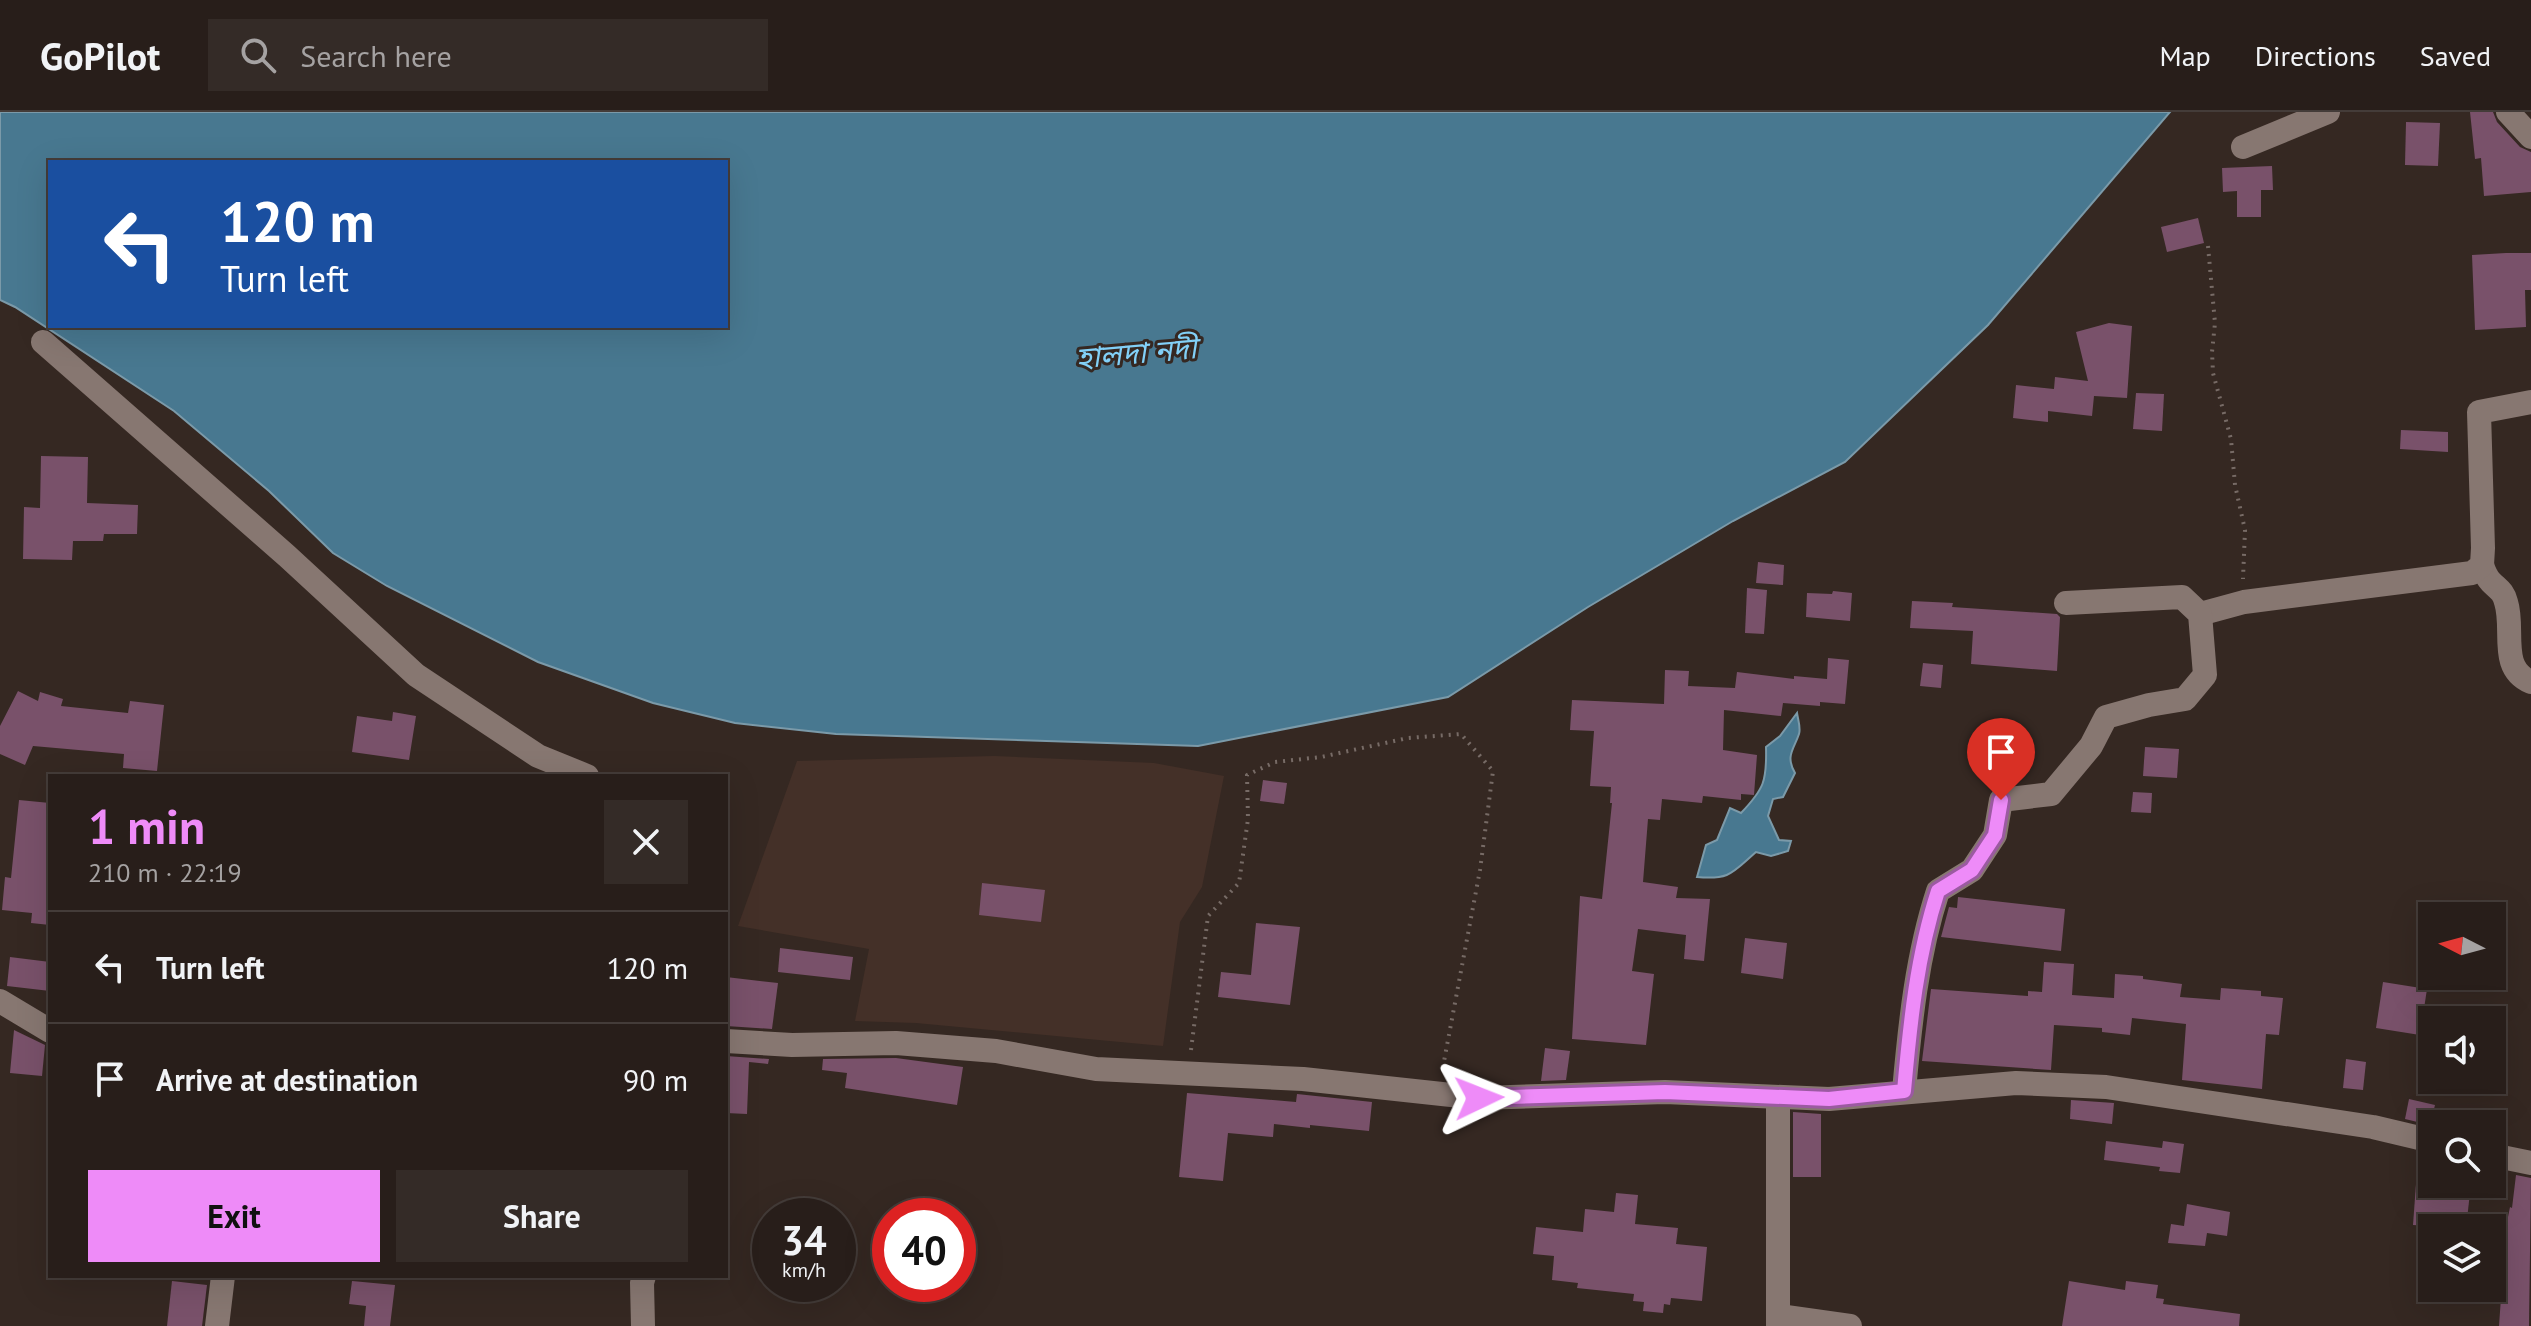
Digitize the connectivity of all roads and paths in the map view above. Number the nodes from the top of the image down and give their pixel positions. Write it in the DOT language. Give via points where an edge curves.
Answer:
graph roads {
  1 [pos="2328,112"];
  2 [pos="2508,112"];
  3 [pos="2531,137"];
  4 [pos="2243,147"];
  5 [pos="2208,246"];
  6 [pos="43,342"];
  7 [pos="2531,402"];
  8 [pos="2482,565"];
  9 [pos="2244,602"];
  10 [pos="2066,603"];
  11 [pos="2200,614"];
  12 [pos="2531,682"];
  13 [pos="582,774"];
  14 [pos="0,1001"];
  15 [pos="48,1030"];
  16 [pos="728,1041"];
  17 [pos="1189,1074"];
  18 [pos="1904,1091"];
  19 [pos="1444,1094"];
  20 [pos="1778,1098"];
  21 [pos="2418,1138"];
  22 [pos="2506,1158"];
  23 [pos="2531,1163"];
  24 [pos="223,1278"];
  25 [pos="643,1278"];
  26 [pos="1779,1321"];
  27 [pos="217,1326"];
  28 [pos="643,1326"];
  29 [pos="1850,1326"];
  1 -- 4 [label="street"];
  2 -- 3 [label="street"];
  5 -- 9 [label="path" via="2213,373 2231,439 2245,530"];
  6 -- 13 [label="street" via="416,675 538,756"];
  7 -- 8 [label="street" via="2479,412"];
  8 -- 9 [label="street" via="2472,573"];
  8 -- 12 [label="street" via="2507,606 2512,667"];
  9 -- 11 [label="street"];
  10 -- 11 [label="street" via="2182,597"];
  11 -- 18 [label="street" via="2205,675 2185,699 2106,717 2091,746 2051,794 2001,800 1995,835 1972,870 1938,891 1927,927"];
  14 -- 15 [label="street"];
  16 -- 17 [label="street" via="896,1043 996,1051 1096,1069"];
  17 -- 19 [label="street"];
  17 -- 19 [label="path" via="1208,916 1239,883 1248,819 1247,775 1275,762 1461,734 1493,771 1442,1068"];
  18 -- 20 [label="street"];
  18 -- 21 [label="street" via="2016,1083 2106,1087"];
  19 -- 20 [label="street" via="1479,1098 1665,1092"];
  20 -- 26 [label="street"];
  22 -- 23 [label="street"];
  24 -- 27 [label="street"];
  25 -- 28 [label="street"];
  26 -- 29 [label="street"];
}
